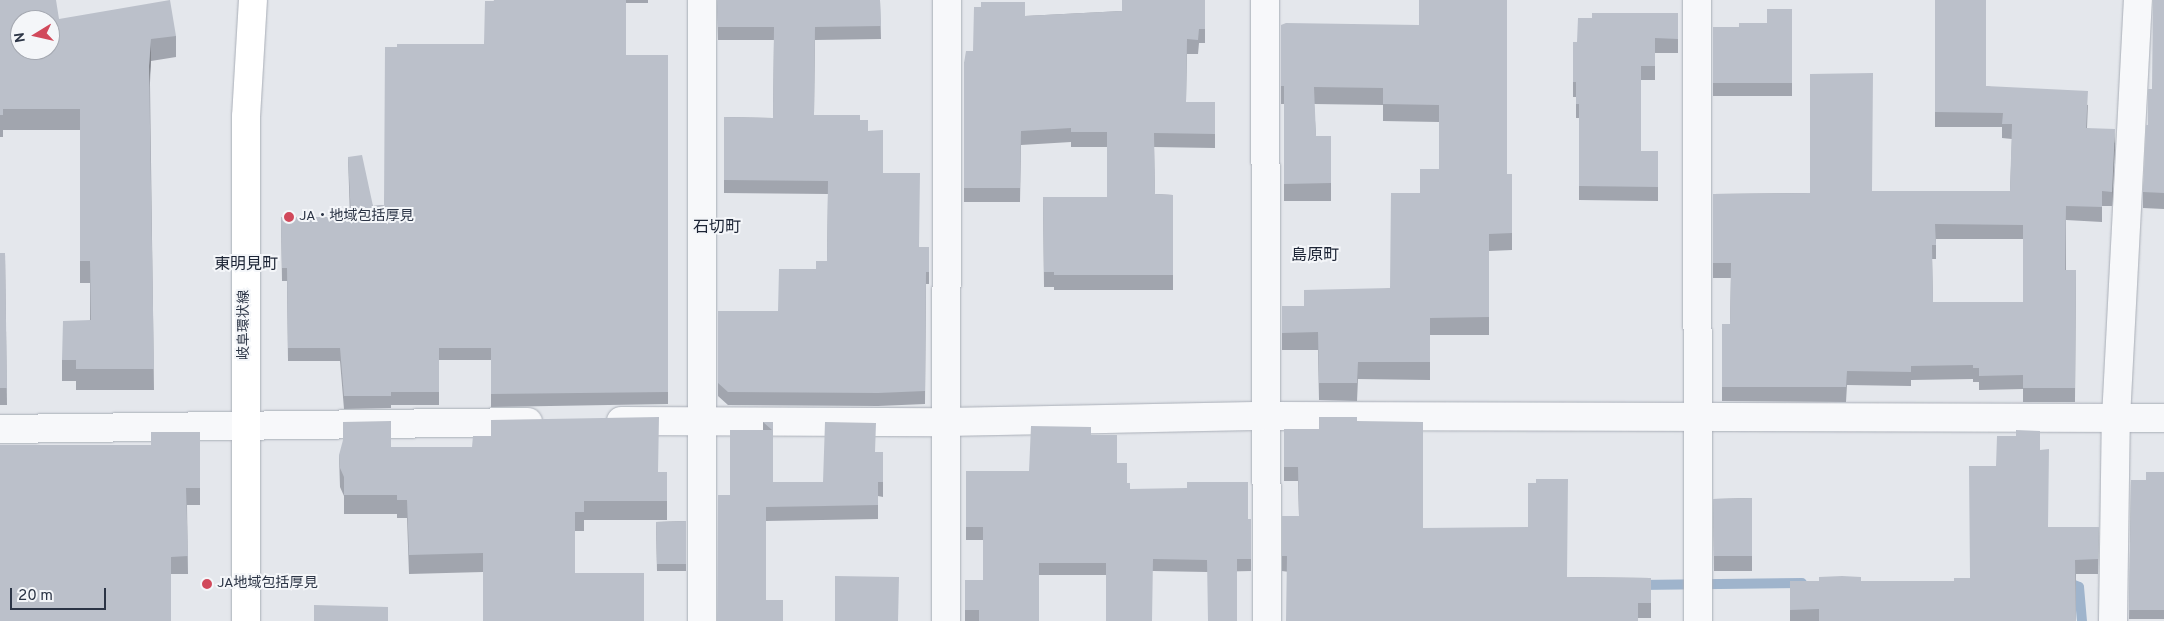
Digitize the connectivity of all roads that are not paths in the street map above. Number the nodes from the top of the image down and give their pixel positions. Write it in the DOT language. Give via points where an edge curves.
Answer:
graph roads {
  1 [pos="254,0"];
  2 [pos="702,0"];
  3 [pos="947,0"];
  4 [pos="1265,0"];
  5 [pos="1697,0"];
  6 [pos="2138,0"];
  7 [pos="1267,416"];
  8 [pos="1699,416"];
  9 [pos="2116,418"];
  10 [pos="2164,418"];
  11 [pos="701,420"];
  12 [pos="592,421"];
  13 [pos="552,422"];
  14 [pos="945,422"];
  15 [pos="245,426"];
  16 [pos="0,429"];
  17 [pos="246,621"];
  18 [pos="702,621"];
  19 [pos="946,621"];
  20 [pos="1267,621"];
  21 [pos="1698,621"];
  22 [pos="2113,621"];
  1 -- 15 [label="main road, 岐阜環状線" via="246,117"];
  2 -- 11 [label="street"];
  3 -- 14 [label="street"];
  4 -- 7 [label="street"];
  5 -- 8 [label="street"];
  6 -- 9 [label="street"];
  7 -- 8 [label="street"];
  7 -- 14 [label="street"];
  7 -- 20 [label="street"];
  8 -- 9 [label="street"];
  8 -- 21 [label="street"];
  9 -- 10 [label="street"];
  9 -- 22 [label="street"];
  11 -- 12 [label="street"];
  11 -- 14 [label="street"];
  11 -- 18 [label="street"];
  13 -- 15 [label="street"];
  14 -- 19 [label="street"];
  15 -- 16 [label="street"];
  15 -- 17 [label="main road, 岐阜環状線"];
}
